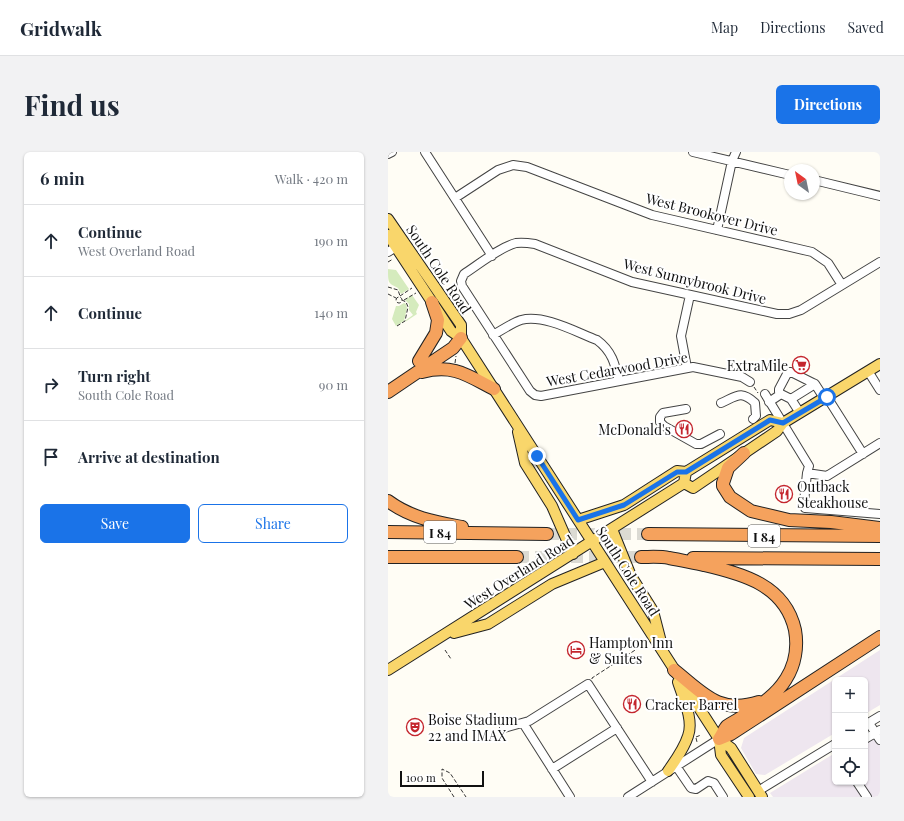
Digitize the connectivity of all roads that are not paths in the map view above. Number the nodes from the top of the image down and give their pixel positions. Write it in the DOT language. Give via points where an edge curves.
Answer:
graph roads {
  1 [pos="392,152"];
  2 [pos="425,152"];
  3 [pos="693,152"];
  4 [pos="736,152"];
  5 [pos="388,154"];
  6 [pos="732,161"];
  7 [pos="784,174"];
  8 [pos="820,181"];
  9 [pos="880,196"];
  10 [pos="455,198"];
  11 [pos="388,219"];
  12 [pos="716,230"];
  13 [pos="388,235"];
  14 [pos="392,253"];
  15 [pos="492,256"];
  16 [pos="880,262"];
  17 [pos="842,285"];
  18 [pos="690,295"];
  19 [pos="432,302"];
  20 [pos="493,335"];
  21 [pos="461,338"];
  22 [pos="419,360"];
  23 [pos="880,364"];
  24 [pos="687,368"];
  25 [pos="868,371"];
  26 [pos="415,373"];
  27 [pos="619,381"];
  28 [pos="388,382"];
  29 [pos="752,384"];
  30 [pos="815,384"];
  31 [pos="494,389"];
  32 [pos="880,390"];
  33 [pos="388,392"];
  34 [pos="781,394"];
  35 [pos="765,396"];
  36 [pos="826,398"];
  37 [pos="791,399"];
  38 [pos="721,402"];
  39 [pos="755,403"];
  40 [pos="686,409"];
  41 [pos="800,413"];
  42 [pos="753,419"];
  43 [pos="783,423"];
  44 [pos="517,426"];
  45 [pos="720,434"];
  46 [pos="880,443"];
  47 [pos="744,453"];
  48 [pos="863,454"];
  49 [pos="686,472"];
  50 [pos="807,473"];
  51 [pos="684,483"];
  52 [pos="388,501"];
  53 [pos="880,514"];
  54 [pos="578,520"];
  55 [pos="880,528"];
  56 [pos="612,529"];
  57 [pos="388,532"];
  58 [pos="492,533"];
  59 [pos="548,534"];
  60 [pos="648,534"];
  61 [pos="880,536"];
  62 [pos="592,542"];
  63 [pos="573,554"];
  64 [pos="388,557"];
  65 [pos="517,557"];
  66 [pos="641,557"];
  67 [pos="667,557"];
  68 [pos="880,559"];
  69 [pos="605,562"];
  70 [pos="444,635"];
  71 [pos="880,637"];
  72 [pos="662,650"];
  73 [pos="388,670"];
  74 [pos="674,670"];
  75 [pos="768,700"];
  76 [pos="880,716"];
  77 [pos="523,723"];
  78 [pos="868,723"];
  79 [pos="868,725"];
  80 [pos="504,728"];
  81 [pos="617,728"];
  82 [pos="877,731"];
  83 [pos="868,737"];
  84 [pos="719,739"];
  85 [pos="880,740"];
  86 [pos="832,746"];
  87 [pos="552,769"];
  88 [pos="672,769"];
  89 [pos="737,779"];
  90 [pos="652,782"];
  91 [pos="859,785"];
  92 [pos="760,794"];
  93 [pos="570,797"];
  94 [pos="628,797"];
  95 [pos="723,797"];
  96 [pos="749,797"];
  97 [pos="867,797"];
  1 -- 5 [label="street"];
  2 -- 10 [label="street"];
  3 -- 6 [label="street"];
  4 -- 6 [label="street"];
  6 -- 7 [label="street"];
  6 -- 12 [label="street"];
  8 -- 9 [label="street"];
  10 -- 12 [label="street, West Brookover Drive" via="498,170 520,165 652,215"];
  10 -- 15 [label="street"];
  11 -- 21 [label="main road, South Cole Road" via="461,325"];
  12 -- 17 [label="street, West Brookover Drive" via="812,252 828,263"];
  13 -- 14 [label="main road, South Cole Road"];
  14 -- 19 [label="main road, South Cole Road"];
  15 -- 18 [label="street, West Sunnybrook Drive" via="517,243 536,244 632,282"];
  15 -- 20 [label="street, West Sunnybrook Drive" via="464,274 461,281"];
  16 -- 17 [label="street, West Sunnybrook Drive"];
  17 -- 18 [label="street, West Sunnybrook Drive" via="801,310 789,314 777,314"];
  18 -- 24 [label="street" via="681,336"];
  19 -- 21 [label="main road, South Cole Road" via="451,331"];
  19 -- 22 [label="highway" via="438,320 436,333"];
  20 -- 27 [label="street, West Cedarwood Drive" via="535,395 542,396"];
  20 -- 27 [label="street" via="522,320 548,321 603,344 615,361"];
  21 -- 22 [label="highway" via="448,341"];
  21 -- 26 [label="highway" via="453,348"];
  21 -- 31 [label="main road, South Cole Road"];
  22 -- 28 [label="highway"];
  23 -- 25 [label="main road"];
  24 -- 27 [label="street, West Cedarwood Drive"];
  24 -- 29 [label="street, West Cedarwood Drive" via="698,367 742,377"];
  25 -- 32 [label="street"];
  25 -- 36 [label="main road"];
  26 -- 31 [label="highway" via="436,368 453,369"];
  26 -- 33 [label="highway"];
  30 -- 34 [label="street" via="788,372 779,388"];
  30 -- 36 [label="street"];
  30 -- 37 [label="street"];
  31 -- 44 [label="main road, South Cole Road"];
  34 -- 35 [label="street"];
  34 -- 37 [label="street"];
  35 -- 39 [label="street"];
  35 -- 43 [label="street"];
  36 -- 41 [label="main road"];
  36 -- 48 [label="street"];
  37 -- 41 [label="street"];
  38 -- 39 [label="street" via="743,395"];
  39 -- 42 [label="street" via="756,416"];
  40 -- 45 [label="street" via="663,413 660,422 696,444"];
  41 -- 43 [label="main road"];
  43 -- 47 [label="main road" via="777,431"];
  43 -- 49 [label="main road" via="770,420"];
  43 -- 50 [label="street" via="809,466"];
  44 -- 54 [label="main road, South Cole Road"];
  44 -- 63 [label="main road" via="525,463 552,506"];
  46 -- 48 [label="street"];
  47 -- 51 [label="main road" via="693,488"];
  47 -- 55 [label="highway" via="728,468 723,486 730,497 751,511 790,520"];
  48 -- 50 [label="street" via="827,476"];
  49 -- 51 [label="main road"];
  49 -- 54 [label="main road" via="677,472 624,505"];
  50 -- 53 [label="street" via="805,508"];
  51 -- 56 [label="main road, West Overland Road"];
  52 -- 58 [label="highway" via="412,515"];
  54 -- 62 [label="main road, South Cole Road"];
  56 -- 62 [label="main road, West Overland Road"];
  56 -- 72 [label="main road" via="631,577 653,611"];
  57 -- 58 [label="highway, I 84"];
  58 -- 59 [label="highway, I 84"];
  60 -- 61 [label="highway, I 84"];
  62 -- 63 [label="main road, West Overland Road"];
  62 -- 69 [label="main road, South Cole Road"];
  63 -- 70 [label="main road, West Overland Road"];
  64 -- 65 [label="highway, I 84"];
  66 -- 67 [label="highway, I 84"];
  67 -- 68 [label="highway, I 84"];
  67 -- 75 [label="highway" via="742,575 768,589 783,605 794,626 795,654 787,678"];
  69 -- 70 [label="main road" via="552,584 488,624"];
  69 -- 72 [label="main road, South Cole Road"];
  70 -- 73 [label="main road, West Overland Road"];
  71 -- 84 [label="highway" via="731,734"];
  72 -- 74 [label="main road, South Cole Road"];
  74 -- 75 [label="highway" via="720,704 741,707"];
  74 -- 84 [label="main road, South Cole Road"];
  74 -- 88 [label="main road" via="690,723 689,735"];
  75 -- 84 [label="highway" via="727,727"];
  76 -- 78 [label="street"];
  77 -- 80 [label="street"];
  77 -- 81 [label="street" via="588,684"];
  77 -- 87 [label="street"];
  79 -- 82 [label="street"];
  81 -- 87 [label="street"];
  81 -- 90 [label="street"];
  82 -- 83 [label="street"];
  82 -- 85 [label="street"];
  84 -- 88 [label="street"];
  84 -- 89 [label="main road, South Cole Road" via="721,755"];
  84 -- 92 [label="main road, South Cole Road" via="731,748"];
  86 -- 92 [label="street"];
  87 -- 93 [label="street"];
  88 -- 90 [label="street"];
  88 -- 95 [label="street" via="692,788 696,789 708,781 714,783"];
  89 -- 92 [label="main road"];
  89 -- 96 [label="main road, South Cole Road"];
  90 -- 94 [label="street"];
  91 -- 97 [label="street"];
}
